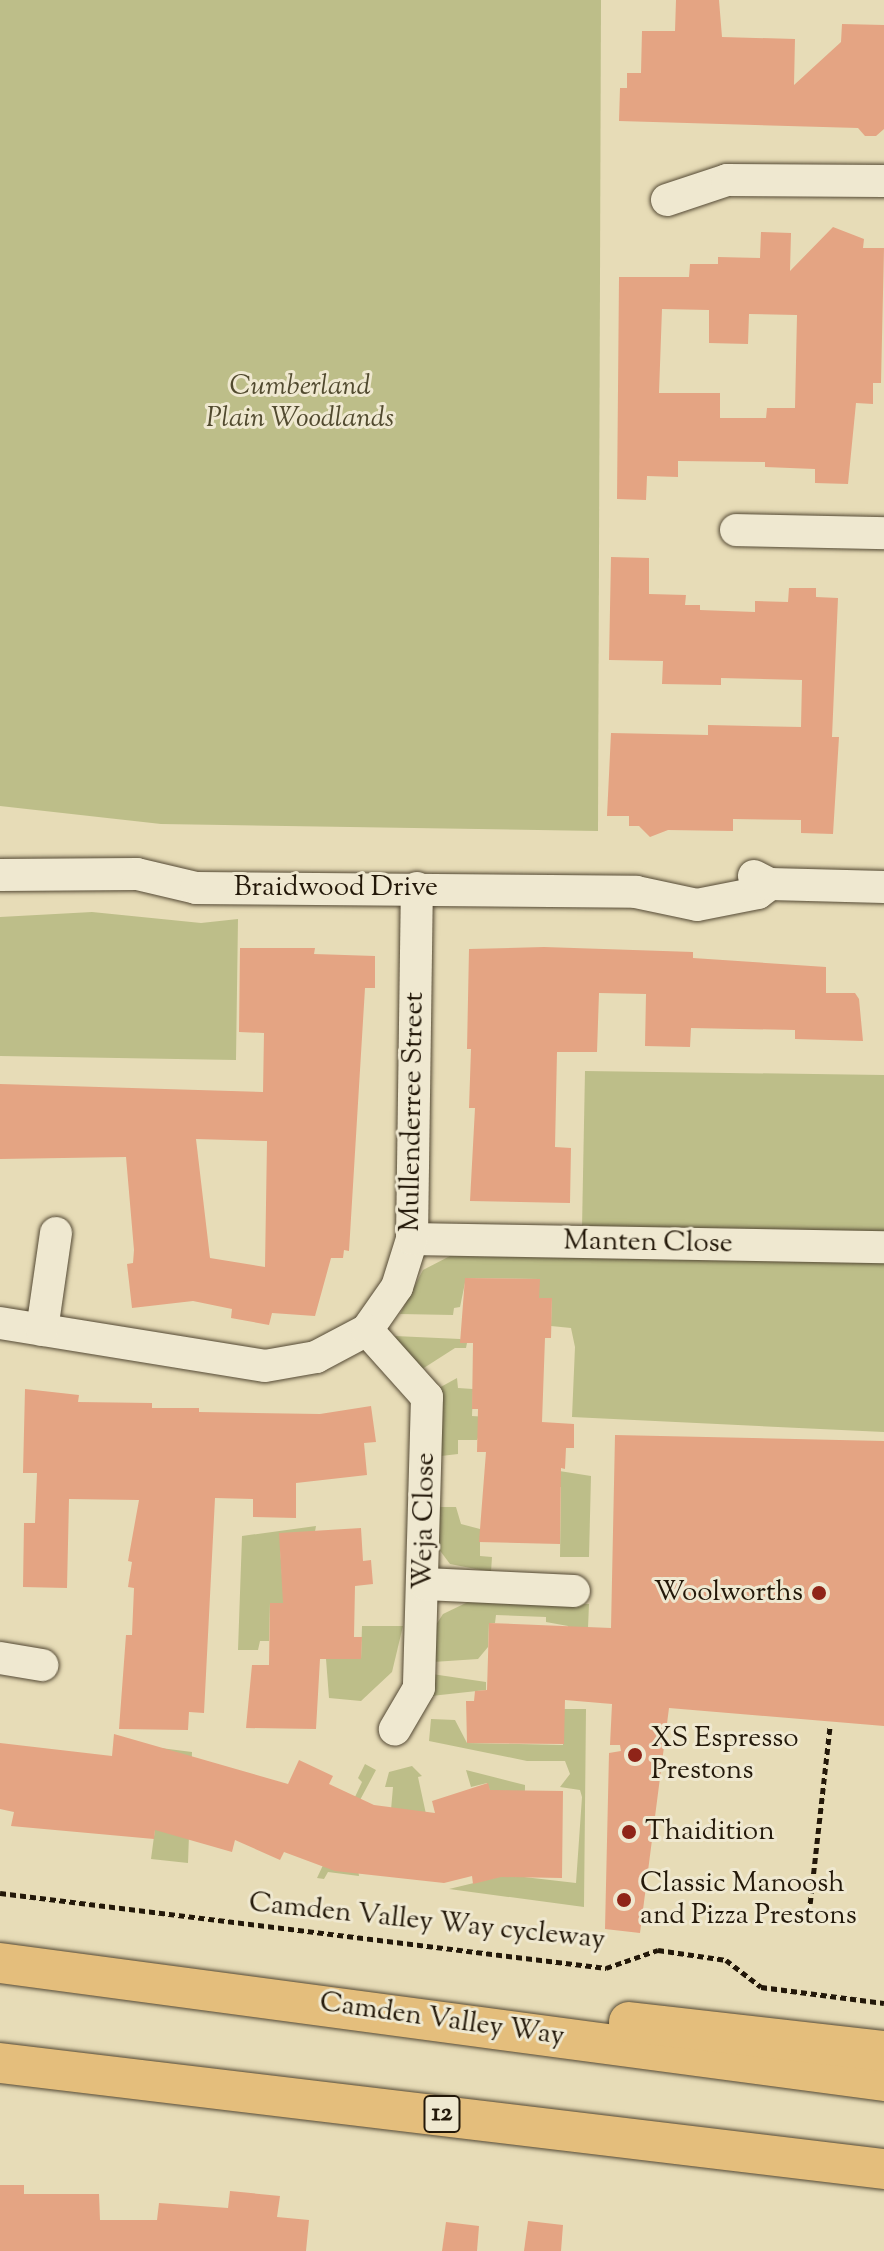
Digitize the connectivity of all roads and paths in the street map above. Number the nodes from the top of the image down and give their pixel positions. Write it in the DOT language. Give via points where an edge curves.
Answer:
graph roads {
  1 [pos="884,181"];
  2 [pos="667,200"];
  3 [pos="736,530"];
  4 [pos="884,533"];
  5 [pos="0,875"];
  6 [pos="884,887"];
  7 [pos="417,888"];
  8 [pos="56,1233"];
  9 [pos="412,1239"];
  10 [pos="884,1247"];
  11 [pos="0,1323"];
  12 [pos="42,1330"];
  13 [pos="367,1330"];
  14 [pos="425,1584"];
  15 [pos="574,1591"];
  16 [pos="0,1658"];
  17 [pos="42,1665"];
  18 [pos="830,1726"];
  19 [pos="395,1729"];
  20 [pos="0,1893"];
  21 [pos="808,1923"];
  22 [pos="0,1963"];
  23 [pos="884,2003"];
  24 [pos="329,2005"];
  25 [pos="884,2051"];
  26 [pos="0,2063"];
  27 [pos="884,2081"];
  28 [pos="884,2169"];
  1 -- 2 [label="street" via="727,180"];
  3 -- 4 [label="street"];
  5 -- 7 [label="street, Braidwood Drive" via="137,874 207,888"];
  6 -- 7 [label="street, Braidwood Drive" via="770,884 758,893 697,905 673,896"];
  7 -- 9 [label="street, Mullenderree Street"];
  8 -- 12 [label="street"];
  9 -- 10 [label="street, Manten Close"];
  9 -- 13 [label="street, Mullenderree Street" via="397,1287"];
  11 -- 12 [label="street, Mullenderree Street"];
  12 -- 13 [label="street, Mullenderree Street" via="265,1366 316,1357"];
  13 -- 14 [label="street, Weja Close" via="427,1397"];
  14 -- 15 [label="street"];
  14 -- 19 [label="street, Weja Close" via="419,1688"];
  16 -- 17 [label="street"];
  18 -- 21 [label="path"];
  20 -- 23 [label="path, Camden Valley Way cycleway" via="606,1968 658,1950 726,1960 761,1987"];
  22 -- 24 [label="main road, Camden Valley Way"];
  24 -- 25 [label="main road" via="682,2025"];
  24 -- 27 [label="main road, Camden Valley Way"];
  26 -- 28 [label="main road, 12"];
}
